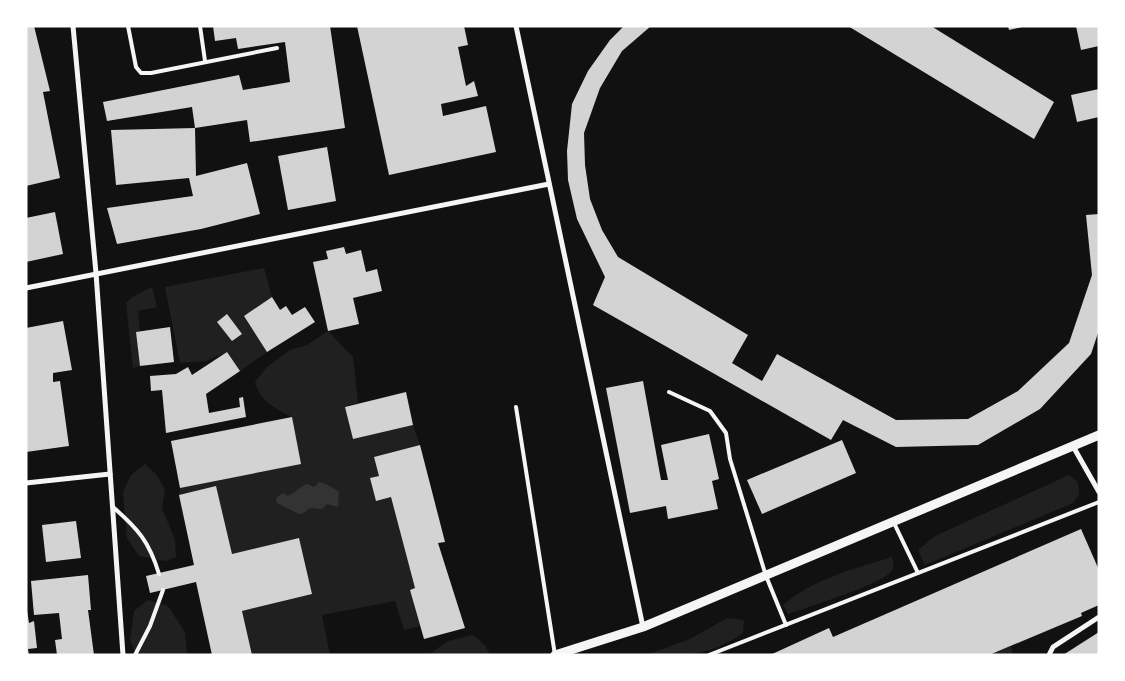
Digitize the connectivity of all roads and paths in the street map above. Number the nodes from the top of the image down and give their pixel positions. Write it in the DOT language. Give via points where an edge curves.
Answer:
graph roads {
  1 [pos="73,26"];
  2 [pos="128,26"];
  3 [pos="200,26"];
  4 [pos="516,26"];
  5 [pos="277,48"];
  6 [pos="205,61"];
  7 [pos="549,184"];
  8 [pos="96,273"];
  9 [pos="26,288"];
  10 [pos="669,392"];
  11 [pos="516,407"];
  12 [pos="1099,436"];
  13 [pos="1074,448"];
  14 [pos="110,474"];
  15 [pos="26,483"];
  16 [pos="1099,492"];
  17 [pos="1099,502"];
  18 [pos="112,507"];
  19 [pos="894,523"];
  20 [pos="918,573"];
  21 [pos="159,574"];
  22 [pos="766,576"];
  23 [pos="163,590"];
  24 [pos="1099,617"];
  25 [pos="786,625"];
  26 [pos="643,627"];
  27 [pos="122,655"];
  28 [pos="135,655"];
  29 [pos="555,655"];
  30 [pos="709,655"];
  31 [pos="1049,655"];
  1 -- 8 [label="street"];
  2 -- 6 [label="lane" via="136,67 141,73"];
  3 -- 6 [label="lane"];
  4 -- 7 [label="street"];
  5 -- 6 [label="lane"];
  7 -- 8 [label="street"];
  7 -- 26 [label="street"];
  8 -- 9 [label="street"];
  8 -- 14 [label="street"];
  10 -- 22 [label="lane" via="710,412 726,432 730,458"];
  11 -- 29 [label="lane"];
  12 -- 13 [label="street"];
  13 -- 16 [label="street"];
  13 -- 19 [label="street"];
  14 -- 15 [label="street"];
  14 -- 18 [label="street"];
  17 -- 20 [label="lane"];
  18 -- 21 [label="lane" via="131,523 151,549"];
  18 -- 27 [label="street"];
  19 -- 20 [label="lane"];
  19 -- 22 [label="street"];
  20 -- 25 [label="lane"];
  22 -- 25 [label="lane"];
  22 -- 26 [label="street"];
  23 -- 28 [label="lane"];
  24 -- 31 [label="street" via="1053,647"];
  25 -- 30 [label="lane"];
  26 -- 29 [label="street"];
}
